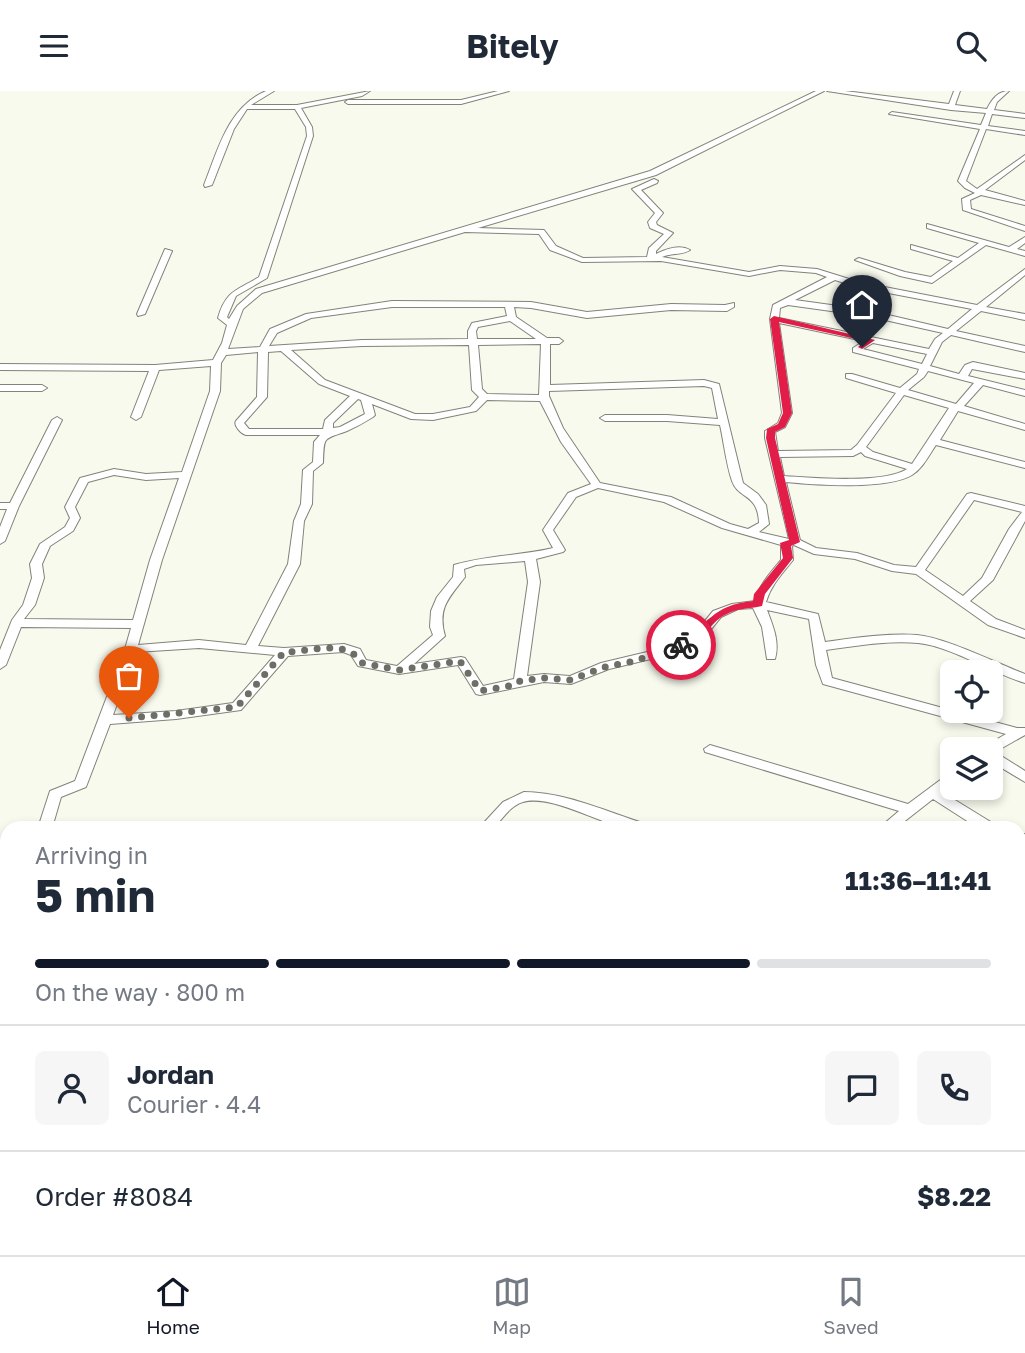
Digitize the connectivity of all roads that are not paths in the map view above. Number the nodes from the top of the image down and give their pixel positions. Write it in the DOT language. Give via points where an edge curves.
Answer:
graph roads {
  1 [pos="271,91"];
  2 [pos="367,91"];
  3 [pos="506,91"];
  4 [pos="821,91"];
  5 [pos="831,91"];
  6 [pos="957,91"];
  7 [pos="1006,91"];
  8 [pos="333,101"];
  9 [pos="246,107"];
  10 [pos="298,107"];
  11 [pos="951,108"];
  12 [pos="1025,110"];
  13 [pos="989,112"];
  14 [pos="892,114"];
  15 [pos="1021,115"];
  16 [pos="984,126"];
  17 [pos="1025,134"];
  18 [pos="1025,157"];
  19 [pos="671,165"];
  20 [pos="208,185"];
  21 [pos="982,191"];
  22 [pos="1023,200"];
  23 [pos="930,226"];
  24 [pos="465,229"];
  25 [pos="1025,229"];
  26 [pos="1025,239"];
  27 [pos="985,242"];
  28 [pos="914,247"];
  29 [pos="686,250"];
  30 [pos="1010,250"];
  31 [pos="167,251"];
  32 [pos="1025,254"];
  33 [pos="652,259"];
  34 [pos="859,260"];
  35 [pos="957,260"];
  36 [pos="1025,271"];
  37 [pos="834,277"];
  38 [pos="788,302"];
  39 [pos="509,304"];
  40 [pos="731,305"];
  41 [pos="981,309"];
  42 [pos="141,314"];
  43 [pos="1025,317"];
  44 [pos="512,319"];
  45 [pos="774,319"];
  46 [pos="231,324"];
  47 [pos="951,332"];
  48 [pos="871,340"];
  49 [pos="545,341"];
  50 [pos="559,341"];
  51 [pos="472,344"];
  52 [pos="1025,349"];
  53 [pos="263,350"];
  54 [pos="285,350"];
  55 [pos="933,353"];
  56 [pos="220,358"];
  57 [pos="0,367"];
  58 [pos="155,367"];
  59 [pos="925,368"];
  60 [pos="849,376"];
  61 [pos="1025,376"];
  62 [pos="962,377"];
  63 [pos="981,382"];
  64 [pos="0,388"];
  65 [pos="42,388"];
  66 [pos="903,390"];
  67 [pos="546,393"];
  68 [pos="1025,393"];
  69 [pos="484,397"];
  70 [pos="361,398"];
  71 [pos="956,408"];
  72 [pos="1025,416"];
  73 [pos="136,417"];
  74 [pos="605,418"];
  75 [pos="57,420"];
  76 [pos="724,422"];
  77 [pos="1021,426"];
  78 [pos="328,432"];
  79 [pos="934,441"];
  80 [pos="861,447"];
  81 [pos="774,454"];
  82 [pos="1025,465"];
  83 [pos="913,467"];
  84 [pos="185,475"];
  85 [pos="779,479"];
  86 [pos="597,485"];
  87 [pos="0,506"];
  88 [pos="14,506"];
  89 [pos="1025,509"];
  90 [pos="1025,514"];
  91 [pos="750,533"];
  92 [pos="0,541"];
  93 [pos="790,543"];
  94 [pos="530,557"];
  95 [pos="919,571"];
  96 [pos="963,602"];
  97 [pos="758,605"];
  98 [pos="17,623"];
  99 [pos="1025,623"];
  100 [pos="138,624"];
  101 [pos="1009,628"];
  102 [pos="1025,634"];
  103 [pos="820,647"];
  104 [pos="131,649"];
  105 [pos="250,649"];
  106 [pos="284,652"];
  107 [pos="771,656"];
  108 [pos="0,665"];
  109 [pos="399,670"];
  110 [pos="1025,679"];
  111 [pos="520,681"];
  112 [pos="105,720"];
  113 [pos="1022,731"];
  114 [pos="1003,742"];
  115 [pos="710,749"];
  116 [pos="1003,763"];
  117 [pos="1025,777"];
  118 [pos="940,787"];
  119 [pos="933,793"];
  120 [pos="909,809"];
  121 [pos="47,821"];
  122 [pos="492,821"];
  123 [pos="618,821"];
  124 [pos="894,821"];
  125 [pos="978,821"];
  1 -- 9 [label="street" via="253,98"];
  2 -- 8 [label="street"];
  3 -- 8 [label="street" via="461,103"];
  4 -- 19 [label="street"];
  5 -- 11 [label="street"];
  6 -- 11 [label="street"];
  7 -- 13 [label="street"];
  8 -- 10 [label="street"];
  9 -- 10 [label="street"];
  9 -- 20 [label="street" via="239,110"];
  10 -- 46 [label="street" via="310,136 300,170 263,278 235,290 228,301 222,318"];
  11 -- 13 [label="street"];
  12 -- 15 [label="street"];
  13 -- 15 [label="street"];
  13 -- 16 [label="street"];
  14 -- 16 [label="street"];
  16 -- 17 [label="street"];
  16 -- 21 [label="street" via="962,181"];
  18 -- 21 [label="street"];
  19 -- 24 [label="street"];
  19 -- 33 [label="street" via="668,173 636,189 658,211 653,226 668,233 653,250"];
  21 -- 22 [label="street"];
  21 -- 25 [label="street" via="966,198 967,210"];
  23 -- 27 [label="street"];
  24 -- 33 [label="street" via="541,232 553,248 582,260"];
  24 -- 46 [label="street" via="259,291 238,306"];
  26 -- 30 [label="street"];
  27 -- 30 [label="street"];
  27 -- 35 [label="street"];
  28 -- 35 [label="street"];
  29 -- 33 [label="street" via="668,251"];
  30 -- 32 [label="street"];
  31 -- 42 [label="street"];
  33 -- 37 [label="street" via="745,274 780,268"];
  34 -- 35 [label="street" via="932,280"];
  36 -- 41 [label="street"];
  37 -- 38 [label="street"];
  37 -- 41 [label="street"];
  38 -- 45 [label="street" via="776,307"];
  38 -- 47 [label="street" via="828,305"];
  39 -- 40 [label="street" via="587,315"];
  39 -- 44 [label="street"];
  39 -- 53 [label="street" via="391,304 309,316 274,331"];
  41 -- 43 [label="street"];
  41 -- 47 [label="street"];
  44 -- 49 [label="street"];
  44 -- 51 [label="street" via="475,325"];
  45 -- 48 [label="street"];
  45 -- 81 [label="street" via="788,404 787,418 770,431"];
  46 -- 56 [label="street"];
  47 -- 52 [label="street"];
  47 -- 55 [label="street" via="938,341"];
  48 -- 55 [label="street"];
  48 -- 59 [label="street" via="856,350"];
  49 -- 50 [label="street"];
  49 -- 51 [label="street"];
  49 -- 67 [label="street"];
  51 -- 54 [label="street" via="362,343"];
  51 -- 69 [label="street" via="477,390"];
  53 -- 54 [label="street"];
  53 -- 56 [label="street"];
  53 -- 78 [label="street" via="260,374 264,390 240,427 246,432"];
  54 -- 70 [label="street" via="322,382"];
  55 -- 59 [label="street"];
  56 -- 58 [label="street"];
  56 -- 84 [label="street" via="215,391"];
  57 -- 58 [label="street"];
  58 -- 73 [label="street"];
  59 -- 62 [label="street"];
  59 -- 66 [label="street"];
  60 -- 66 [label="street"];
  61 -- 62 [label="street" via="973,365"];
  62 -- 63 [label="street"];
  63 -- 68 [label="street"];
  63 -- 71 [label="street"];
  64 -- 65 [label="street"];
  66 -- 71 [label="street"];
  66 -- 80 [label="street"];
  67 -- 69 [label="street"];
  67 -- 76 [label="street" via="704,383 716,386"];
  67 -- 86 [label="street" via="548,415"];
  69 -- 70 [label="street" via="473,408 421,418"];
  70 -- 78 [label="street" via="328,422"];
  70 -- 78 [label="street" via="368,418"];
  71 -- 77 [label="street"];
  71 -- 79 [label="street"];
  72 -- 77 [label="street"];
  74 -- 76 [label="street"];
  75 -- 88 [label="street"];
  76 -- 91 [label="street" via="738,484 759,499 765,511 764,524"];
  78 -- 105 [label="street" via="319,442 318,463 304,469 307,494 294,564"];
  79 -- 82 [label="street"];
  79 -- 83 [label="street"];
  80 -- 81 [label="street" via="853,453"];
  80 -- 83 [label="street" via="869,454"];
  81 -- 85 [label="street"];
  83 -- 85 [label="street" via="909,474 886,479"];
  84 -- 98 [label="street" via="146,477 114,472 84,481 70,507 75,518 69,529 45,544 36,564 38,578 29,605"];
  84 -- 100 [label="street"];
  85 -- 93 [label="street"];
  86 -- 91 [label="street" via="667,499"];
  86 -- 94 [label="street" via="572,495 548,530 559,550"];
  87 -- 88 [label="street"];
  88 -- 92 [label="street"];
  89 -- 95 [label="street" via="971,496"];
  90 -- 96 [label="street" via="987,580"];
  91 -- 93 [label="street"];
  93 -- 95 [label="street"];
  93 -- 97 [label="street" via="788,558 759,594"];
  94 -- 109 [label="street" via="458,567 459,577 438,603 434,622 439,636"];
  94 -- 111 [label="street" via="534,582"];
  95 -- 96 [label="street"];
  96 -- 101 [label="street"];
  97 -- 103 [label="street" via="814,617"];
  97 -- 107 [label="street" via="773,641"];
  97 -- 111 [label="street" via="736,606 717,614 700,635 672,650 570,680"];
  98 -- 100 [label="street"];
  98 -- 108 [label="street"];
  99 -- 101 [label="street"];
  100 -- 104 [label="street"];
  101 -- 102 [label="street"];
  103 -- 110 [label="street" via="918,639"];
  103 -- 113 [label="street" via="827,681"];
  104 -- 105 [label="street" via="198,644"];
  104 -- 112 [label="street"];
  105 -- 106 [label="street"];
  106 -- 109 [label="street" via="344,648 356,652 362,663"];
  106 -- 112 [label="street" via="237,707"];
  109 -- 111 [label="street" via="460,661 480,691"];
  112 -- 121 [label="street" via="81,784 55,794"];
  113 -- 114 [label="street"];
  115 -- 120 [label="street"];
  116 -- 117 [label="street"];
  118 -- 119 [label="street"];
  119 -- 120 [label="street"];
  119 -- 125 [label="street"];
  120 -- 124 [label="street"];
  122 -- 123 [label="street" via="505,806 524,797"];
}
